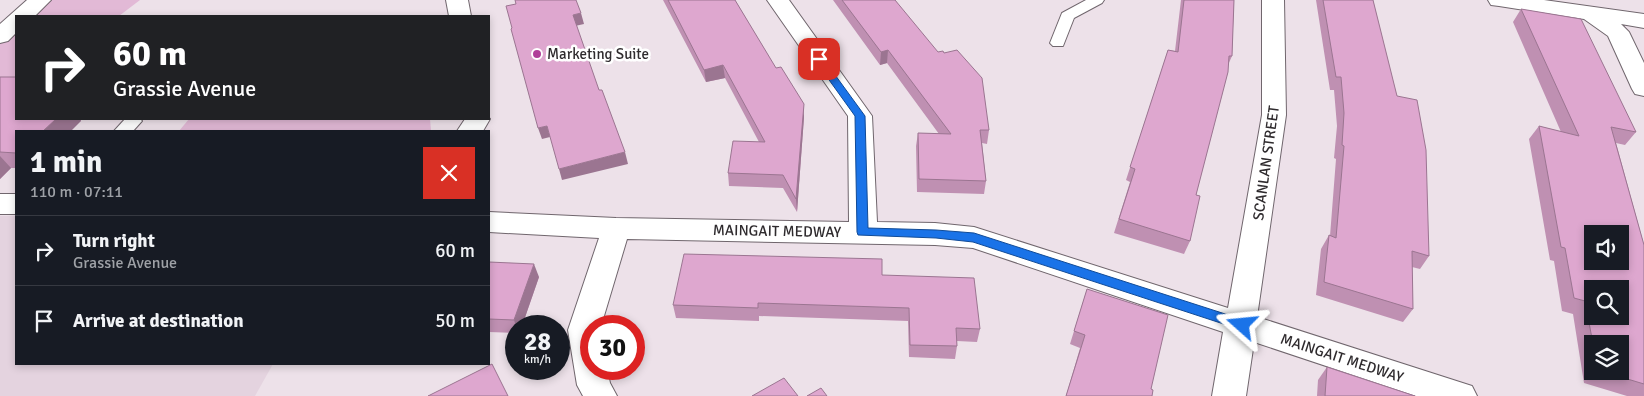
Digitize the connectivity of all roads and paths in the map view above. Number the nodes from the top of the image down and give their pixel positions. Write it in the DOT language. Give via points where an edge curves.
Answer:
graph roads {
  1 [pos="40,0"];
  2 [pos="457,0"];
  3 [pos="778,0"];
  4 [pos="1097,0"];
  5 [pos="1273,0"];
  6 [pos="1499,0"];
  7 [pos="1590,13"];
  8 [pos="23,15"];
  9 [pos="460,15"];
  10 [pos="15,22"];
  11 [pos="1644,22"];
  12 [pos="0,36"];
  13 [pos="1058,43"];
  14 [pos="1644,89"];
  15 [pos="0,204"];
  16 [pos="15,204"];
  17 [pos="490,222"];
  18 [pos="616,228"];
  19 [pos="863,232"];
  20 [pos="1242,325"];
  21 [pos="600,396"];
  22 [pos="1229,396"];
  23 [pos="1460,396"];
  1 -- 8 [label="street"];
  2 -- 9 [label="street"];
  3 -- 19 [label="street" via="860,116"];
  4 -- 13 [label="lane" via="1067,16"];
  5 -- 20 [label="street, SCANLAN STREET" via="1274,115"];
  6 -- 7 [label="street"];
  7 -- 11 [label="street"];
  7 -- 14 [label="street" via="1618,32"];
  10 -- 12 [label="street"];
  15 -- 16 [label="street"];
  17 -- 18 [label="street, MAINGAIT MEDWAY"];
  18 -- 19 [label="street, MAINGAIT MEDWAY"];
  18 -- 21 [label="street" via="584,330 594,385"];
  19 -- 20 [label="street, MAINGAIT MEDWAY" via="974,238"];
  20 -- 22 [label="street, SCANLAN STREET"];
  20 -- 23 [label="street, MAINGAIT MEDWAY"];
}
